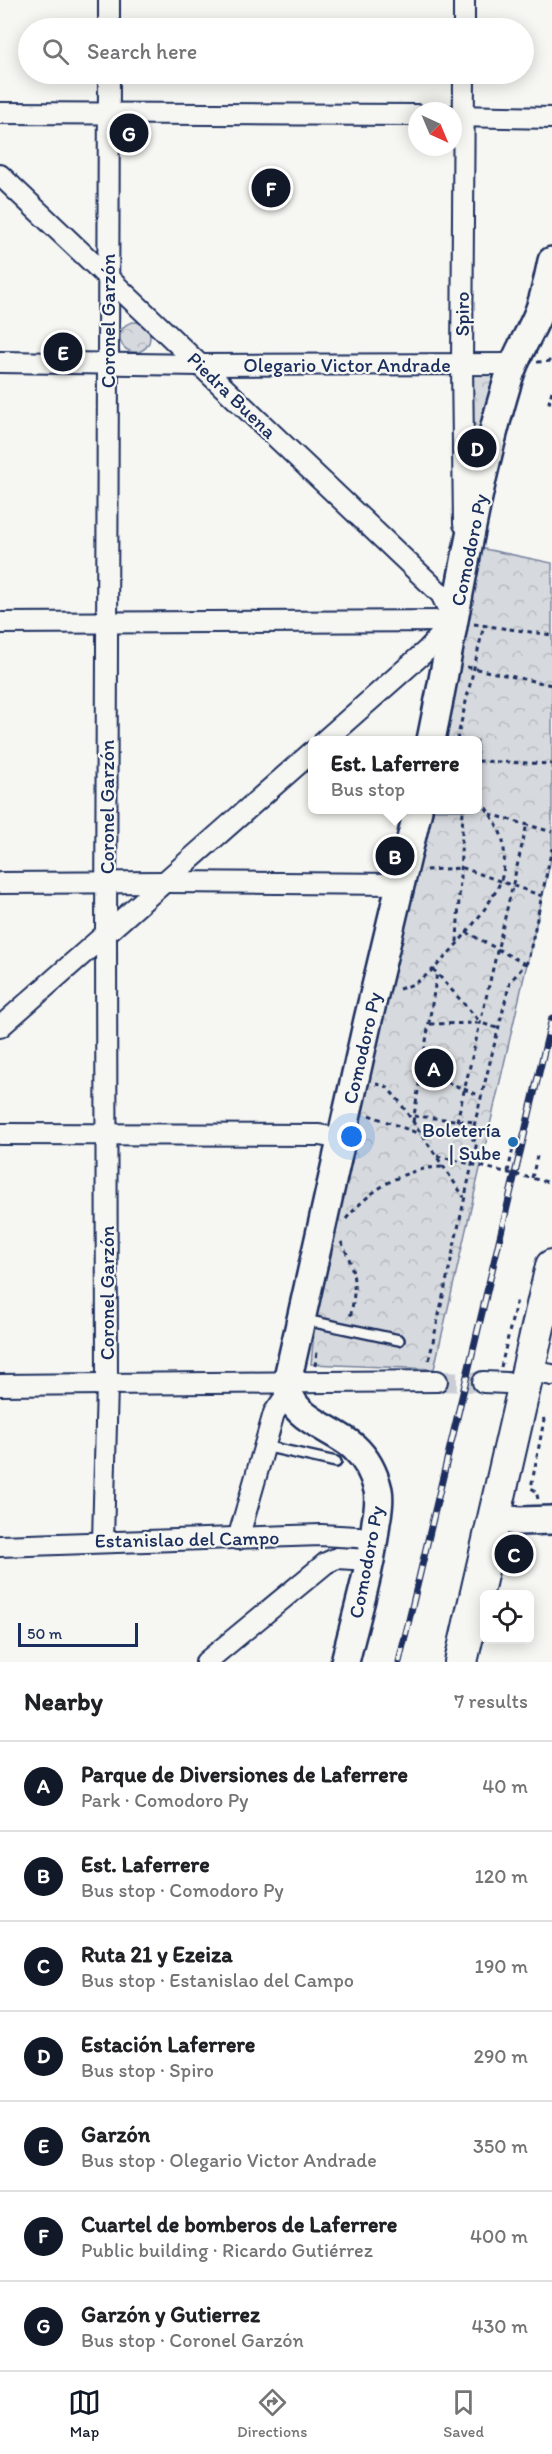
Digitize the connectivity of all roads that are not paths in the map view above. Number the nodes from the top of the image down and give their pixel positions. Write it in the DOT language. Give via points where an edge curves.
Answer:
graph roads {
  1 [pos="110,0"];
  2 [pos="464,0"];
  3 [pos="109,18"];
  4 [pos="464,18"];
  5 [pos="109,84"];
  6 [pos="463,84"];
  7 [pos="460,102"];
  8 [pos="109,112"];
  9 [pos="0,113"];
  10 [pos="408,115"];
  11 [pos="462,116"];
  12 [pos="552,118"];
  13 [pos="459,156"];
  14 [pos="0,175"];
  15 [pos="552,261"];
  16 [pos="109,277"];
  17 [pos="0,362"];
  18 [pos="108,363"];
  19 [pos="514,364"];
  20 [pos="200,365"];
  21 [pos="462,365"];
  22 [pos="465,555"];
  23 [pos="454,621"];
  24 [pos="0,623"];
  25 [pos="107,624"];
  26 [pos="331,736"];
  27 [pos="432,736"];
  28 [pos="308,756"];
  29 [pos="417,814"];
  30 [pos="166,882"];
  31 [pos="0,883"];
  32 [pos="107,883"];
  33 [pos="401,884"];
  34 [pos="106,934"];
  35 [pos="0,1027"];
  36 [pos="0,1134"];
  37 [pos="106,1134"];
  38 [pos="342,1139"];
  39 [pos="552,1266"];
  40 [pos="302,1319"];
  41 [pos="399,1340"];
  42 [pos="529,1376"];
  43 [pos="437,1381"];
  44 [pos="483,1382"];
  45 [pos="107,1384"];
  46 [pos="0,1385"];
  47 [pos="287,1388"];
  48 [pos="264,1446"];
  49 [pos="336,1462"];
  50 [pos="546,1513"];
  51 [pos="494,1518"];
  52 [pos="238,1539"];
  53 [pos="103,1541"];
  54 [pos="0,1546"];
  55 [pos="372,1549"];
  56 [pos="206,1662"];
  57 [pos="345,1662"];
  58 [pos="460,1662"];
  1 -- 3 [label="street"];
  2 -- 4 [label="street"];
  5 -- 8 [label="street, Coronel Garzón"];
  6 -- 7 [label="street, Spiro"];
  8 -- 9 [label="street"];
  8 -- 10 [label="street"];
  8 -- 16 [label="street, Coronel Garzón"];
  11 -- 12 [label="street"];
  13 -- 21 [label="street, Spiro"];
  14 -- 16 [label="street, Piedra Buena"];
  15 -- 19 [label="main road, Comodoro Py" via="538,314"];
  16 -- 18 [label="street, Coronel Garzón"];
  16 -- 20 [label="street, Piedra Buena"];
  17 -- 18 [label="street, Olegario Victor Andrade"];
  18 -- 20 [label="street, Olegario Victor Andrade"];
  18 -- 25 [label="street, Coronel Garzón"];
  19 -- 21 [label="street, Olegario Victor Andrade"];
  19 -- 22 [label="main road, Comodoro Py"];
  20 -- 21 [label="street, Olegario Victor Andrade"];
  20 -- 23 [label="street, Piedra Buena" via="441,594"];
  21 -- 22 [label="street, Spiro"];
  22 -- 23 [label="main road, Comodoro Py"];
  23 -- 25 [label="street"];
  23 -- 26 [label="street"];
  23 -- 27 [label="main road, Comodoro Py"];
  24 -- 25 [label="street"];
  25 -- 32 [label="street, Coronel Garzón"];
  28 -- 30 [label="street"];
  29 -- 33 [label="main road, Comodoro Py"];
  30 -- 32 [label="street"];
  30 -- 33 [label="street"];
  30 -- 34 [label="street"];
  31 -- 32 [label="street"];
  32 -- 34 [label="street, Coronel Garzón"];
  33 -- 38 [label="main road, Comodoro Py"];
  34 -- 35 [label="street"];
  34 -- 37 [label="street, Coronel Garzón"];
  36 -- 37 [label="street"];
  37 -- 38 [label="street" via="319,1135"];
  37 -- 45 [label="street, Coronel Garzón"];
  38 -- 40 [label="main road, Comodoro Py"];
  39 -- 42 [label="main road"];
  40 -- 41 [label="lane"];
  40 -- 47 [label="main road, Comodoro Py"];
  42 -- 44 [label="street"];
  42 -- 51 [label="main road"];
  43 -- 47 [label="street"];
  45 -- 46 [label="street"];
  45 -- 47 [label="street"];
  45 -- 53 [label="street, Coronel Garzón"];
  47 -- 48 [label="street, Comodoro Py"];
  47 -- 55 [label="main road, Comodoro Py" via="308,1418 351,1444 369,1464 379,1493"];
  48 -- 49 [label="lane"];
  48 -- 52 [label="street, Comodoro Py"];
  50 -- 51 [label="main road" via="519,1521"];
  51 -- 58 [label="main road"];
  52 -- 53 [label="street, Estanislao del Campo"];
  52 -- 55 [label="street, Estanislao del Campo" via="321,1535"];
  53 -- 54 [label="street, Estanislao del Campo"];
  55 -- 56 [label="street" via="326,1563"];
  55 -- 57 [label="main road, Comodoro Py"];
}
